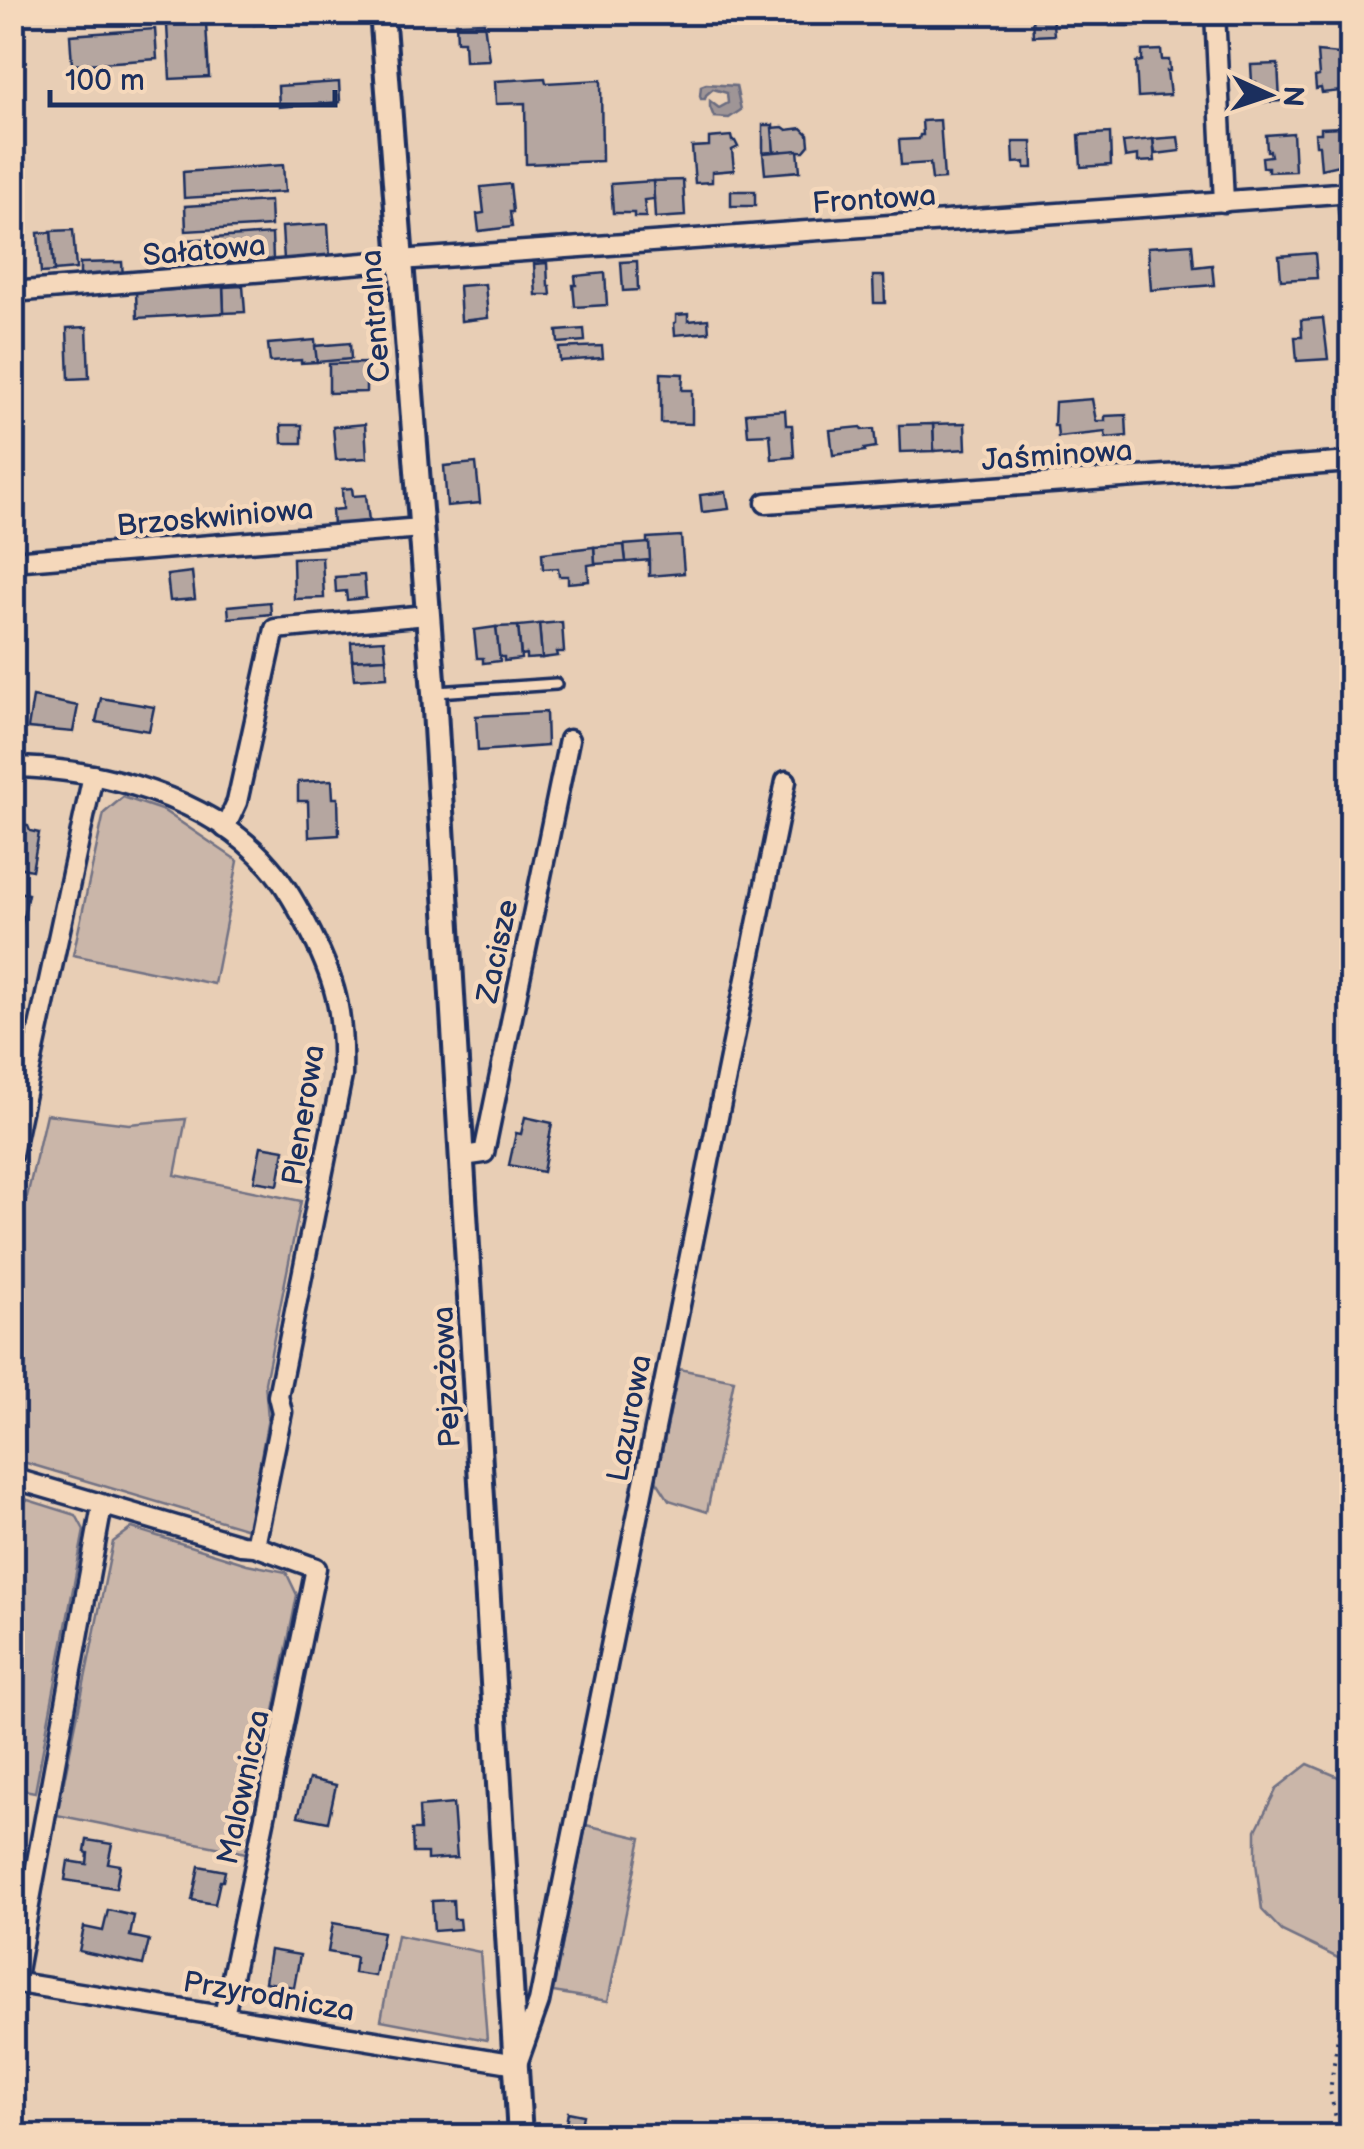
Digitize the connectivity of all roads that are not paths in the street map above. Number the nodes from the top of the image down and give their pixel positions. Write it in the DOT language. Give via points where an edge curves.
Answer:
graph roads {
  1 [pos="382,12"];
  2 [pos="1214,12"];
  3 [pos="1350,192"];
  4 [pos="1224,202"];
  5 [pos="1352,253"];
  6 [pos="400,260"];
  7 [pos="12,292"];
  8 [pos="1352,462"];
  9 [pos="766,503"];
  10 [pos="421,528"];
  11 [pos="12,561"];
  12 [pos="428,615"];
  13 [pos="556,684"];
  14 [pos="434,693"];
  15 [pos="569,740"];
  16 [pos="12,767"];
  17 [pos="93,774"];
  18 [pos="786,781"];
  19 [pos="225,828"];
  20 [pos="12,1154"];
  21 [pos="463,1156"];
  22 [pos="12,1478"];
  23 [pos="102,1506"];
  24 [pos="256,1546"];
  25 [pos="14,1982"];
  26 [pos="224,2016"];
  27 [pos="517,2064"];
  28 [pos="520,2136"];
  1 -- 6 [label="street, Centralna"];
  2 -- 4 [label="street"];
  3 -- 4 [label="street, Frontowa"];
  3 -- 5 [label="street"];
  4 -- 6 [label="street, Frontowa"];
  6 -- 7 [label="street, Sałatowa"];
  6 -- 10 [label="street, Centralna"];
  8 -- 9 [label="street, Jaśminowa"];
  10 -- 11 [label="street, Brzoskwiniowa"];
  10 -- 12 [label="street, Centralna"];
  12 -- 14 [label="street, Pejzażowa"];
  12 -- 19 [label="street" via="275,629 237,802"];
  13 -- 14 [label="lane"];
  14 -- 21 [label="street, Pejzażowa"];
  15 -- 21 [label="street, Zacisze" via="484,1153"];
  16 -- 17 [label="street, Plenerowa"];
  17 -- 19 [label="street, Plenerowa" via="166,795"];
  17 -- 20 [label="street"];
  18 -- 27 [label="street, Lazurowa" via="539,2002"];
  19 -- 24 [label="street, Plenerowa" via="288,890 330,975 343,1036 342,1076 278,1396 282,1412"];
  21 -- 27 [label="street, Pejzażowa"];
  22 -- 23 [label="street"];
  23 -- 24 [label="street"];
  23 -- 25 [label="street"];
  24 -- 26 [label="street, Malownicza" via="316,1568"];
  25 -- 26 [label="street, Przyrodnicza"];
  26 -- 27 [label="street, Przyrodnicza"];
  27 -- 28 [label="street, Pejzażowa"];
}
